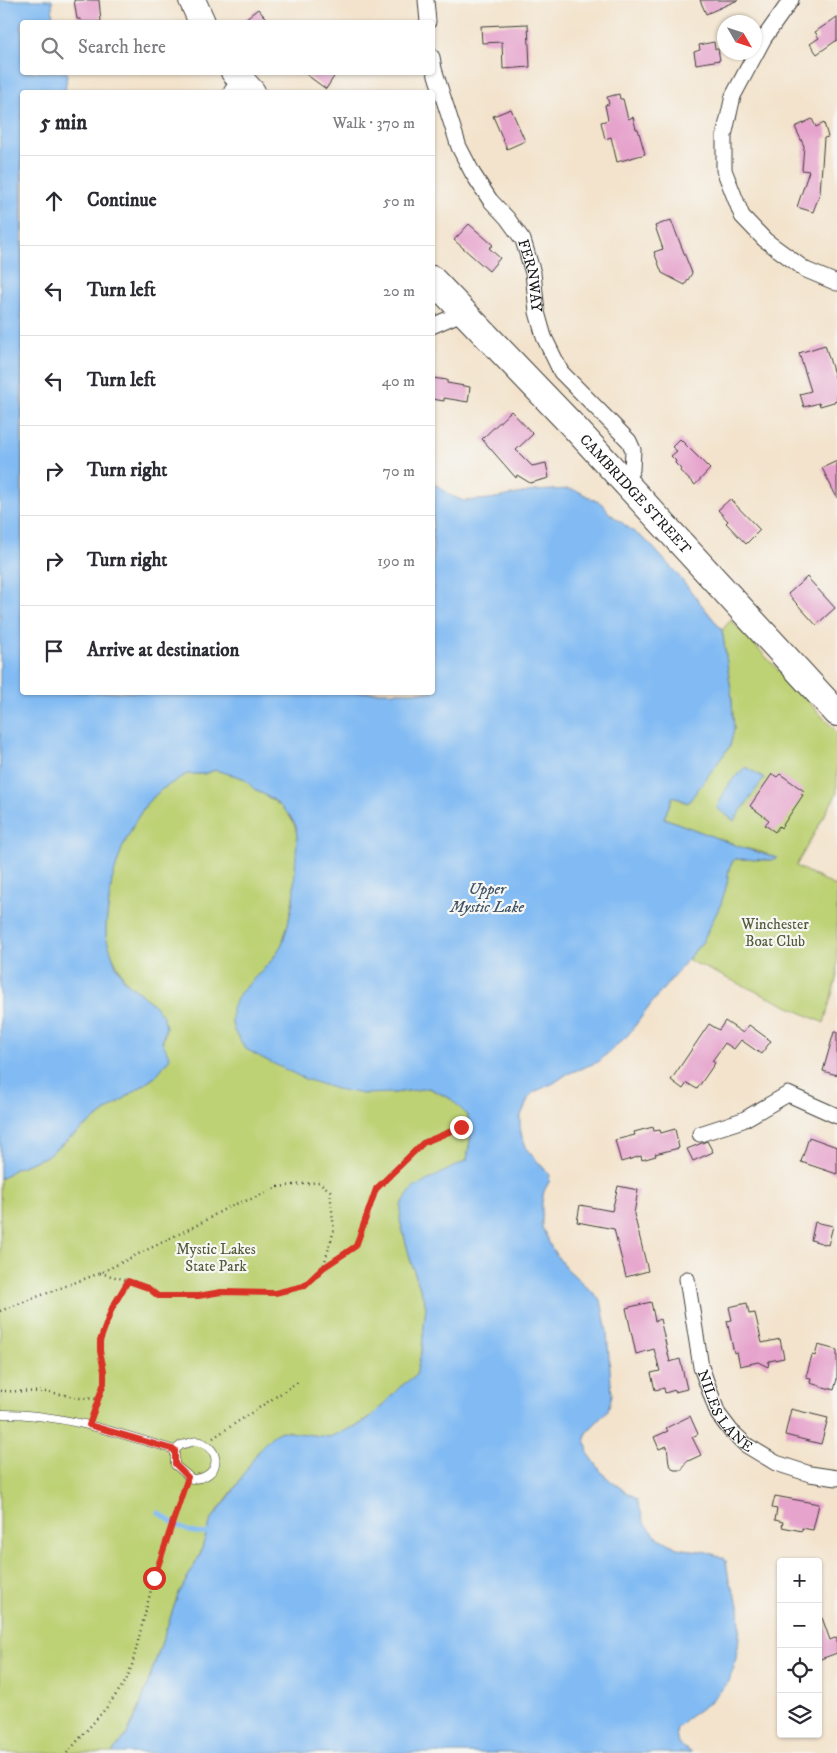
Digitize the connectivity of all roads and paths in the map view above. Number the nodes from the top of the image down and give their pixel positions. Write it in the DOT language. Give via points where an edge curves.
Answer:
graph roads {
  1 [pos="192,0"];
  2 [pos="426,0"];
  3 [pos="791,0"];
  4 [pos="201,20"];
  5 [pos="428,20"];
  6 [pos="435,72"];
  7 [pos="435,282"];
  8 [pos="837,283"];
  9 [pos="464,312"];
  10 [pos="435,325"];
  11 [pos="622,479"];
  12 [pos="837,713"];
  13 [pos="837,1116"];
  14 [pos="461,1127"];
  15 [pos="700,1134"];
  16 [pos="323,1268"];
  17 [pos="100,1273"];
  18 [pos="687,1279"];
  19 [pos="128,1281"];
  20 [pos="0,1312"];
  21 [pos="298,1382"];
  22 [pos="0,1391"];
  23 [pos="99,1399"];
  24 [pos="0,1414"];
  25 [pos="89,1425"];
  26 [pos="206,1443"];
  27 [pos="175,1450"];
  28 [pos="188,1477"];
  29 [pos="837,1478"];
  30 [pos="67,1753"];
  1 -- 4 [label="highway"];
  2 -- 5 [label="street"];
  3 -- 8 [label="street" via="764,38 734,96 724,136 724,170 742,216 765,240 806,270"];
  6 -- 11 [label="street, FERNWAY" via="459,147 473,174 523,240 533,272 537,312 544,337 561,372 629,441 633,450 632,470"];
  7 -- 9 [label="highway, CAMBRIDGE STREET"];
  9 -- 10 [label="street"];
  9 -- 11 [label="highway, CAMBRIDGE STREET"];
  11 -- 12 [label="highway, CAMBRIDGE STREET"];
  13 -- 15 [label="street" via="788,1094 743,1120"];
  14 -- 16 [label="path" via="423,1143 376,1189 356,1246"];
  16 -- 17 [label="path" via="334,1230 330,1191 319,1182 278,1187 230,1206"];
  16 -- 19 [label="path" via="304,1286 275,1293 158,1296 148,1288"];
  17 -- 19 [label="path"];
  17 -- 20 [label="path"];
  18 -- 29 [label="street, NILES LANE" via="701,1367 718,1414 746,1445 776,1463 810,1474"];
  19 -- 23 [label="path" via="112,1308 100,1341 104,1383"];
  21 -- 26 [label="path"];
  22 -- 23 [label="path" via="49,1392"];
  23 -- 25 [label="path"];
  24 -- 25 [label="lane" via="27,1414"];
  25 -- 27 [label="lane"];
  26 -- 27 [label="lane" via="187,1442"];
  26 -- 28 [label="lane" via="216,1459 214,1468 208,1476"];
  27 -- 28 [label="lane" via="175,1464"];
  28 -- 30 [label="path" via="154,1578 126,1681"];
}
